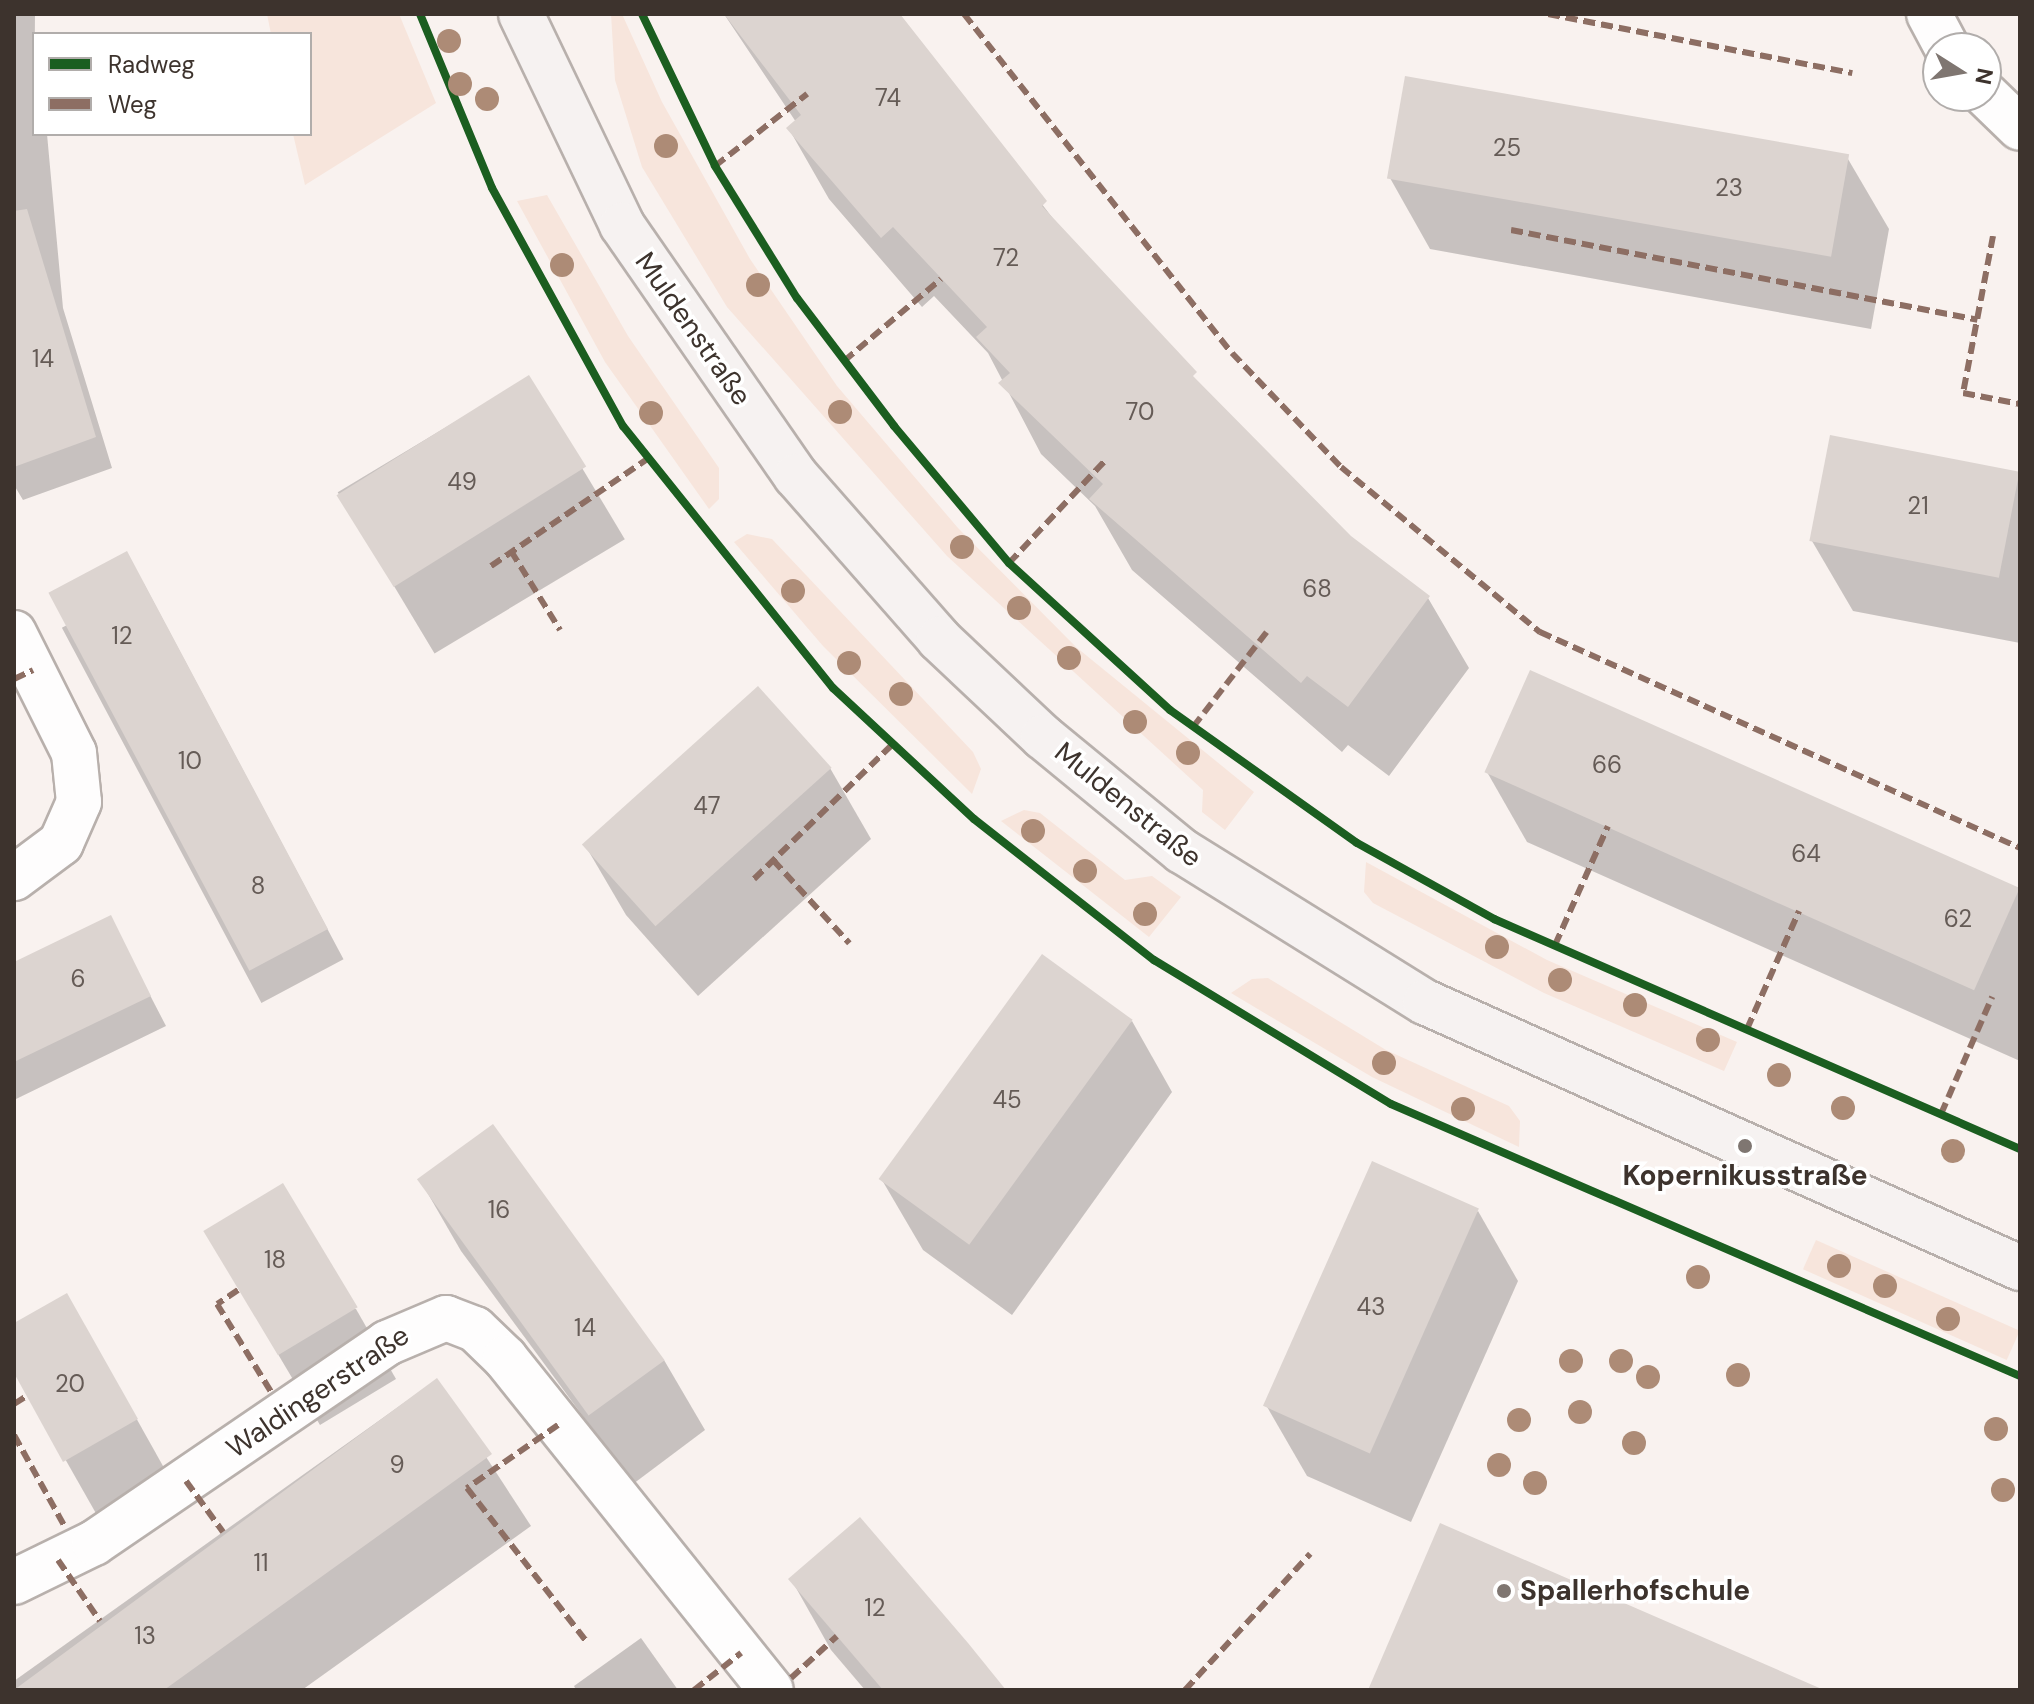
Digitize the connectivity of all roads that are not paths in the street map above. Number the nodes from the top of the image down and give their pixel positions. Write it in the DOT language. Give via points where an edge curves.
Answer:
graph roads {
  1 [pos="521,14"];
  2 [pos="1929,14"];
  3 [pos="1939,32"];
  4 [pos="2002,111"];
  5 [pos="2020,128"];
  6 [pos="14,633"];
  7 [pos="14,878"];
  8 [pos="2020,1268"];
  9 [pos="14,1582"];
  10 [pos="771,1690"];
  1 -- 8 [label="main road, Muldenstraße" via="622,225 796,476 939,639 1043,737 1182,851 1425,1002"];
  2 -- 3 [label="street"];
  4 -- 5 [label="street"];
  6 -- 7 [label="street" via="74,753 79,802 61,843"];
  9 -- 10 [label="street, Waldingerstraße" via="94,1543 387,1343 446,1318 475,1329 505,1358"];
}
